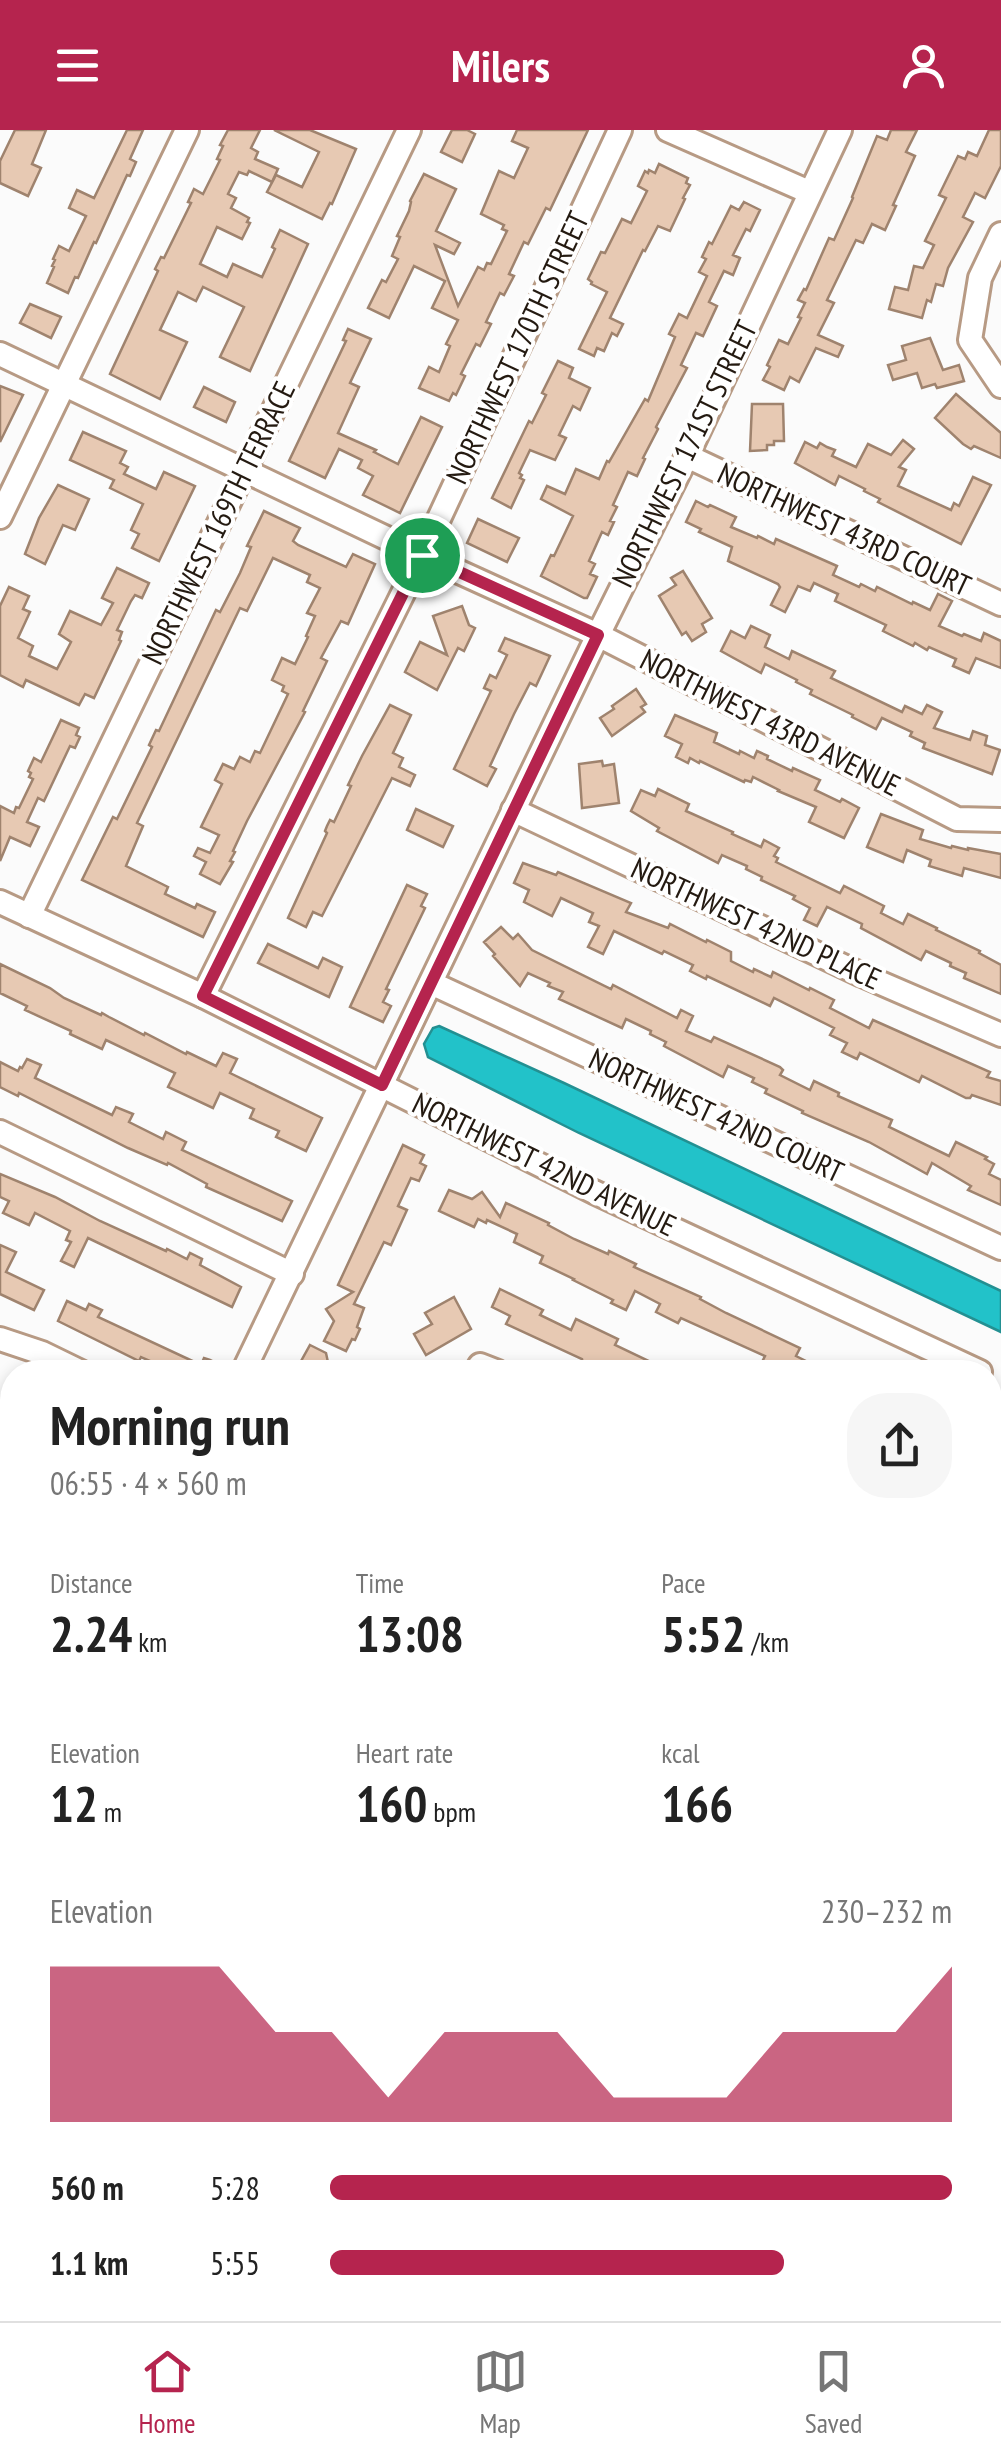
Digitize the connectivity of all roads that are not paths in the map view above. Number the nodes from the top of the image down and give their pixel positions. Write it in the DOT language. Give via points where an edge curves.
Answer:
graph roads {
  1 [pos="187,130"];
  2 [pos="409,130"];
  3 [pos="620,130"];
  4 [pos="668,130"];
  5 [pos="840,130"];
  6 [pos="809,192"];
  7 [pos="1001,234"];
  8 [pos="0,354"];
  9 [pos="63,384"];
  10 [pos="1001,386"];
  11 [pos="687,456"];
  12 [pos="244,470"];
  13 [pos="0,517"];
  14 [pos="422,555"];
  15 [pos="1001,604"];
  16 [pos="598,635"];
  17 [pos="513,810"];
  18 [pos="1001,820"];
  19 [pos="0,902"];
  20 [pos="29,916"];
  21 [pos="431,983"];
  22 [pos="203,996"];
  23 [pos="1001,1035"];
  24 [pos="382,1085"];
  25 [pos="0,1132"];
  26 [pos="1001,1248"];
  27 [pos="292,1274"];
  28 [pos="0,1339"];
  29 [pos="33,1360"];
  30 [pos="249,1360"];
  31 [pos="954,1360"];
  1 -- 9 [label="street"];
  2 -- 12 [label="street, NORTHWEST 169TH TERRACE"];
  3 -- 14 [label="street, NORTHWEST 170TH STREET"];
  4 -- 6 [label="street"];
  5 -- 6 [label="street, NORTHWEST 171ST STREET"];
  6 -- 11 [label="street, NORTHWEST 171ST STREET"];
  7 -- 10 [label="street" via="980,278 970,340"];
  8 -- 9 [label="street, NORTHWEST 43RD AVENUE"];
  9 -- 12 [label="street, NORTHWEST 43RD AVENUE"];
  9 -- 13 [label="street"];
  11 -- 15 [label="street, NORTHWEST 43RD COURT"];
  11 -- 16 [label="street, NORTHWEST 171ST STREET"];
  12 -- 14 [label="street, NORTHWEST 43RD AVENUE"];
  12 -- 20 [label="street, NORTHWEST 169TH TERRACE"];
  14 -- 16 [label="street, NORTHWEST 43RD AVENUE"];
  14 -- 22 [label="street, NORTHWEST 170TH STREET"];
  16 -- 17 [label="street, NORTHWEST 171ST STREET"];
  16 -- 18 [label="street, NORTHWEST 43RD AVENUE" via="957,819"];
  17 -- 21 [label="street, NORTHWEST 171ST STREET"];
  17 -- 23 [label="street, NORTHWEST 42ND PLACE"];
  19 -- 20 [label="street, NORTHWEST 42ND AVENUE"];
  20 -- 22 [label="street, NORTHWEST 42ND AVENUE"];
  21 -- 24 [label="street, NORTHWEST 171ST STREET"];
  21 -- 26 [label="street, NORTHWEST 42ND COURT"];
  22 -- 24 [label="street, NORTHWEST 42ND AVENUE"];
  24 -- 27 [label="street, NORTHWEST 171ST STREET"];
  24 -- 31 [label="street, NORTHWEST 42ND AVENUE"];
  25 -- 27 [label="street"];
  27 -- 30 [label="street, NORTHWEST 171ST STREET"];
  28 -- 29 [label="street"];
}
